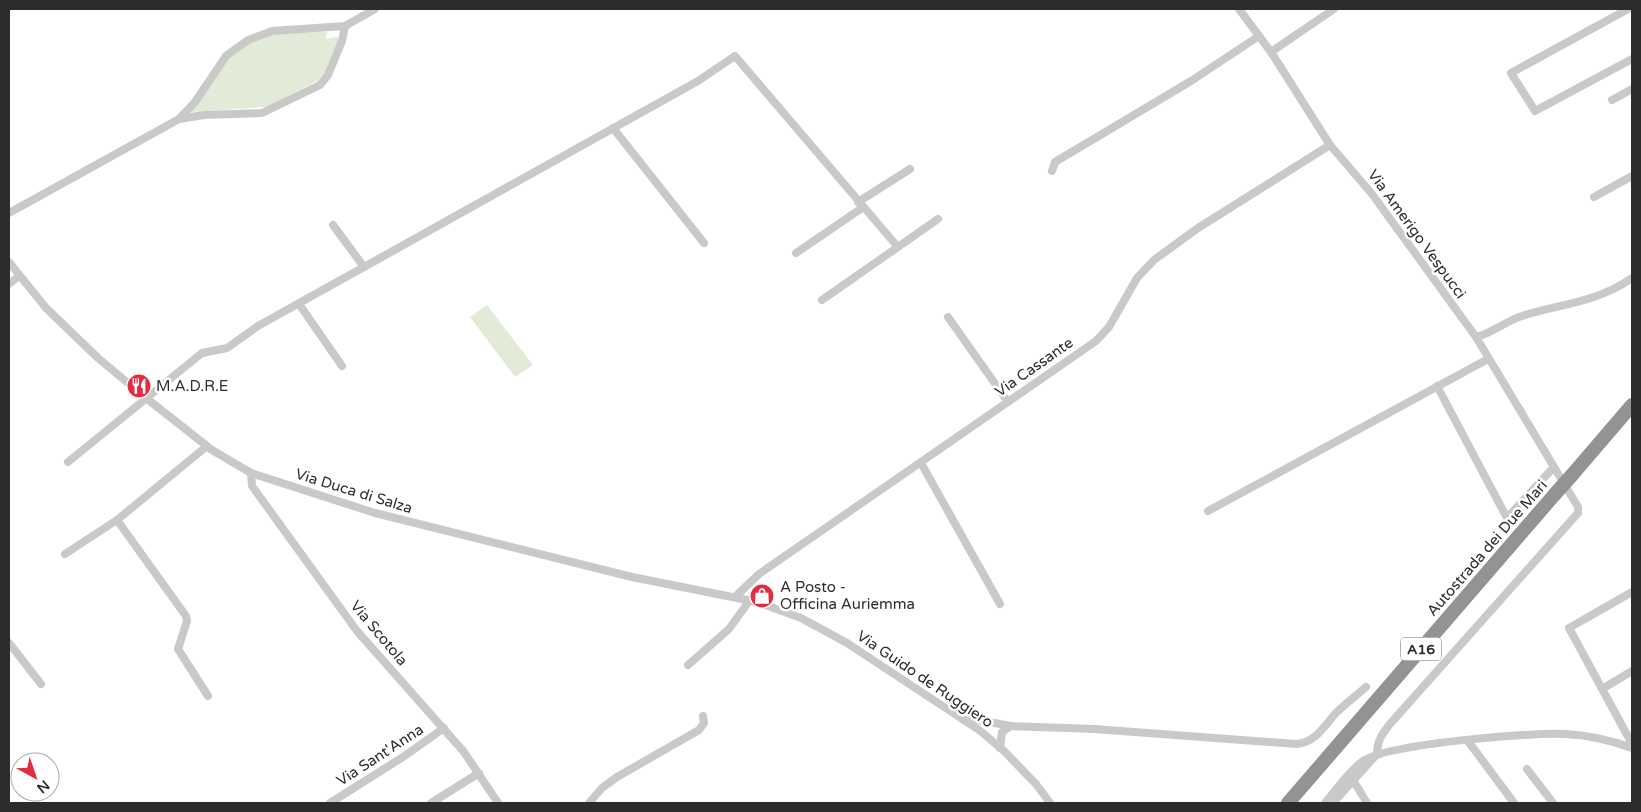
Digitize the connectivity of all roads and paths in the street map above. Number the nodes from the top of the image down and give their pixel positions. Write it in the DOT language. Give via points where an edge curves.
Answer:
graph roads {
  1 [pos="375,9"];
  2 [pos="1239,9"];
  3 [pos="1334,9"];
  4 [pos="1628,9"];
  5 [pos="345,26"];
  6 [pos="1259,36"];
  7 [pos="1271,52"];
  8 [pos="1632,59"];
  9 [pos="1632,89"];
  10 [pos="1612,100"];
  11 [pos="179,119"];
  12 [pos="613,128"];
  13 [pos="1330,145"];
  14 [pos="910,169"];
  15 [pos="1052,171"];
  16 [pos="1632,176"];
  17 [pos="1594,197"];
  18 [pos="860,205"];
  19 [pos="9,214"];
  20 [pos="938,220"];
  21 [pos="334,226"];
  22 [pos="704,243"];
  23 [pos="897,246"];
  24 [pos="796,253"];
  25 [pos="9,262"];
  26 [pos="364,268"];
  27 [pos="19,276"];
  28 [pos="1632,278"];
  29 [pos="9,284"];
  30 [pos="822,300"];
  31 [pos="299,304"];
  32 [pos="948,317"];
  33 [pos="1476,337"];
  34 [pos="1488,359"];
  35 [pos="342,366"];
  36 [pos="1437,386"];
  37 [pos="146,398"];
  38 [pos="1008,402"];
  39 [pos="1632,405"];
  40 [pos="1632,418"];
  41 [pos="207,446"];
  42 [pos="68,462"];
  43 [pos="921,463"];
  44 [pos="1552,468"];
  45 [pos="251,473"];
  46 [pos="1574,479"];
  47 [pos="1558,498"];
  48 [pos="1208,511"];
  49 [pos="118,520"];
  50 [pos="65,554"];
  51 [pos="1632,592"];
  52 [pos="735,597"];
  53 [pos="750,600"];
  54 [pos="1000,604"];
  55 [pos="765,605"];
  56 [pos="9,643"];
  57 [pos="688,665"];
  58 [pos="1632,671"];
  59 [pos="42,684"];
  60 [pos="1366,687"];
  61 [pos="1602,689"];
  62 [pos="208,696"];
  63 [pos="703,716"];
  64 [pos="960,717"];
  65 [pos="1011,726"];
  66 [pos="444,728"];
  67 [pos="1468,741"];
  68 [pos="1632,746"];
  69 [pos="1000,748"];
  70 [pos="1377,754"];
  71 [pos="1527,769"];
  72 [pos="479,773"];
  73 [pos="1353,780"];
  74 [pos="330,803"];
  75 [pos="431,803"];
  76 [pos="498,803"];
  77 [pos="589,803"];
  78 [pos="1050,803"];
  79 [pos="1288,803"];
  80 [pos="1299,803"];
  81 [pos="1325,803"];
  82 [pos="1333,803"];
  83 [pos="1367,803"];
  84 [pos="1514,803"];
  85 [pos="1553,803"];
  1 -- 5 [label="street"];
  2 -- 6 [label="street, Via Amerigo Vespucci"];
  3 -- 7 [label="street"];
  4 -- 8 [label="street" via="1511,73 1535,111"];
  5 -- 11 [label="street" via="272,31 248,40 226,56 195,102"];
  5 -- 11 [label="street" via="328,75 320,85 262,112"];
  6 -- 7 [label="street, Via Amerigo Vespucci"];
  6 -- 15 [label="street" via="1191,81 1055,162"];
  7 -- 13 [label="street, Via Amerigo Vespucci"];
  9 -- 10 [label="street"];
  11 -- 19 [label="street"];
  12 -- 18 [label="street" via="736,56"];
  12 -- 22 [label="street"];
  12 -- 26 [label="street"];
  13 -- 33 [label="street, Via Amerigo Vespucci" via="1372,194"];
  13 -- 38 [label="street, Via Cassante" via="1174,244 1137,278 1109,327 1096,341"];
  14 -- 18 [label="street"];
  16 -- 17 [label="street"];
  18 -- 23 [label="street"];
  18 -- 24 [label="street"];
  20 -- 23 [label="street"];
  21 -- 26 [label="street"];
  23 -- 30 [label="street"];
  25 -- 27 [label="street, Via Duca di Salza"];
  26 -- 31 [label="street"];
  27 -- 29 [label="street"];
  27 -- 37 [label="street, Via Duca di Salza" via="58,321"];
  28 -- 33 [label="street" via="1588,301 1523,316"];
  31 -- 35 [label="street"];
  31 -- 37 [label="street" via="258,326 227,348 202,353"];
  32 -- 38 [label="street"];
  33 -- 34 [label="street, Via Amerigo Vespucci"];
  34 -- 36 [label="street"];
  34 -- 44 [label="street, Via Amerigo Vespucci"];
  36 -- 44 [label="street" via="1507,518"];
  36 -- 48 [label="street"];
  37 -- 41 [label="street, Via Duca di Salza"];
  37 -- 42 [label="street"];
  38 -- 43 [label="street, Via Cassante"];
  39 -- 46 [label="highway, Autostrada dei Due Mari / A16"];
  40 -- 46 [label="highway, Autostrada dei Due Mari / A16"];
  41 -- 45 [label="street, Via Duca di Salza"];
  41 -- 49 [label="street"];
  43 -- 52 [label="street, Via Cassante" via="759,574"];
  43 -- 54 [label="street"];
  44 -- 70 [label="street, Via Amerigo Vespucci" via="1578,507 1578,513 1390,724 1380,736"];
  45 -- 52 [label="street, Via Duca di Salza" via="375,513 632,577"];
  45 -- 66 [label="street, Via Scotola" via="252,486 357,631"];
  46 -- 47 [label="highway, Autostrada dei Due Mari / A16"];
  47 -- 79 [label="highway, Autostrada dei Due Mari / A16"];
  47 -- 80 [label="highway, Autostrada dei Due Mari / A16"];
  49 -- 50 [label="street"];
  49 -- 62 [label="street" via="186,616 178,650"];
  51 -- 61 [label="street" via="1570,628"];
  52 -- 53 [label="street, Via Duca di Salza"];
  53 -- 55 [label="street, Via Duca di Salza"];
  53 -- 57 [label="street" via="728,628"];
  55 -- 64 [label="street, Via Guido de Ruggiero" via="801,618 846,643"];
  56 -- 59 [label="street"];
  58 -- 61 [label="street"];
  60 -- 65 [label="street" via="1311,740 1297,744 1094,728"];
  61 -- 68 [label="street"];
  63 -- 77 [label="street" via="704,724 699,730 617,777"];
  64 -- 65 [label="street"];
  64 -- 69 [label="street, Via Guido de Ruggiero"];
  65 -- 69 [label="street" via="1002,732"];
  66 -- 72 [label="street, Via Scotola"];
  66 -- 74 [label="street, Via Sant'Anna"];
  67 -- 68 [label="street" via="1564,734"];
  67 -- 70 [label="street"];
  67 -- 84 [label="street"];
  69 -- 78 [label="street, Via Guido de Ruggiero"];
  70 -- 73 [label="street"];
  70 -- 81 [label="street" via="1352,771"];
  71 -- 85 [label="street"];
  72 -- 75 [label="street"];
  72 -- 76 [label="street, Via Scotola"];
  73 -- 82 [label="street"];
  73 -- 83 [label="street"];
}
